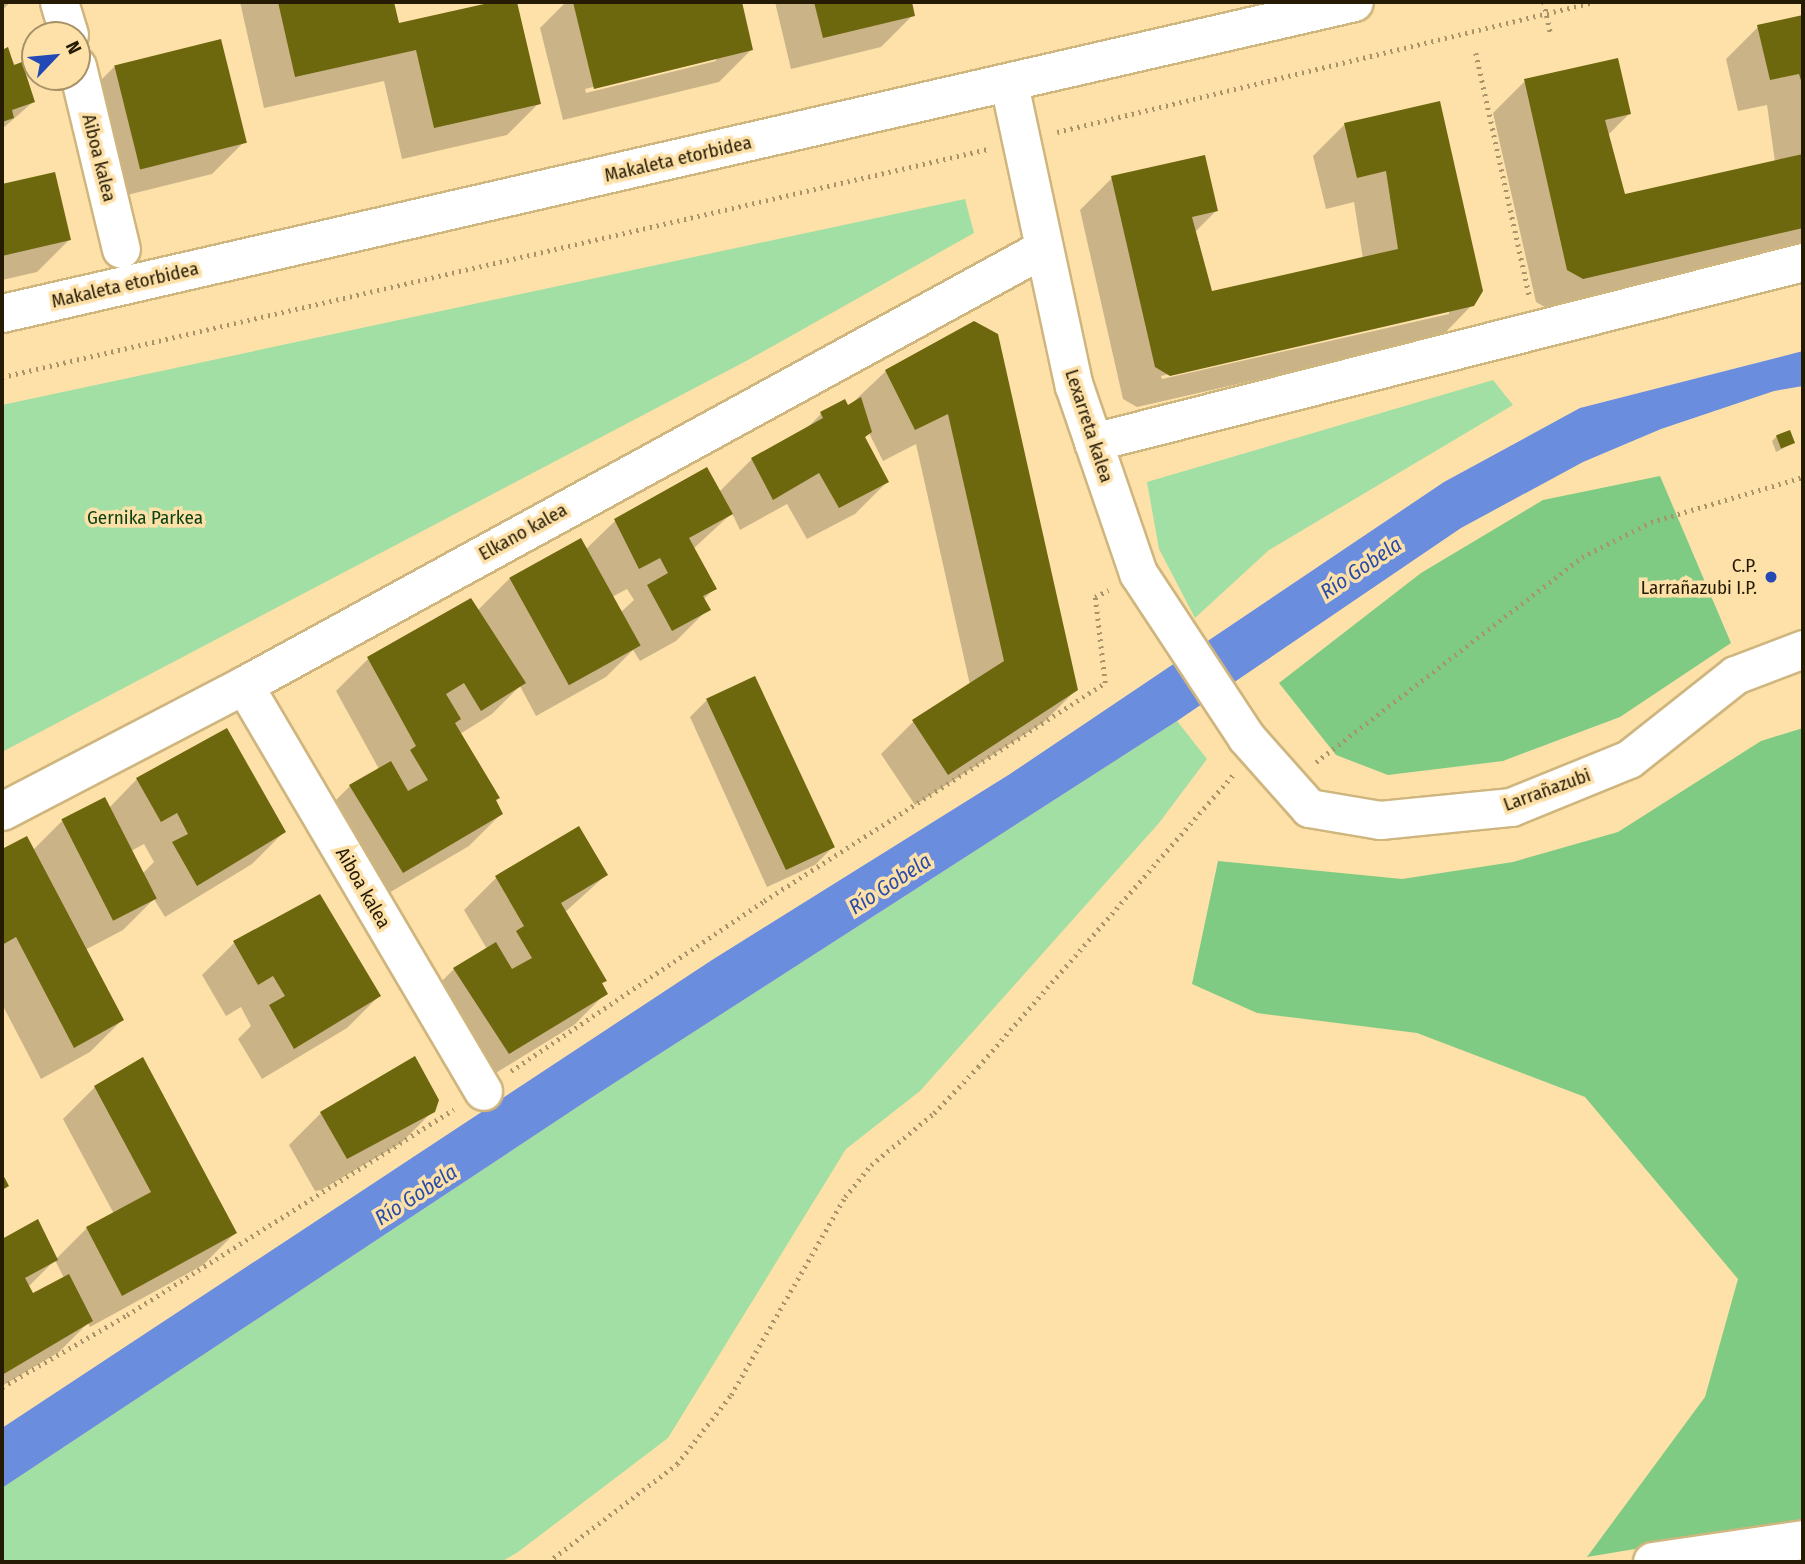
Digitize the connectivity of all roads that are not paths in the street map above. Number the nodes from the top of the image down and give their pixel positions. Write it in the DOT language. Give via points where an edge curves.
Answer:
graph roads {
  1 [pos="1353,2"];
  2 [pos="1009,84"];
  3 [pos="83,91"];
  4 [pos="121,249"];
  5 [pos="1042,249"];
  6 [pos="1803,262"];
  7 [pos="2,313"];
  8 [pos="1093,442"];
  9 [pos="1803,649"];
  10 [pos="244,685"];
  11 [pos="1244,751"];
  12 [pos="2,811"];
  13 [pos="483,1091"];
  14 [pos="1803,1540"];
  15 [pos="1653,1562"];
  1 -- 2 [label="street, Makaleta etorbidea"];
  2 -- 5 [label="street, Lexarreta kalea"];
  2 -- 7 [label="street, Makaleta etorbidea"];
  3 -- 4 [label="street, Aiboa kalea"];
  5 -- 8 [label="street, Lexarreta kalea" via="1074,386"];
  5 -- 10 [label="street, Elkano kalea"];
  6 -- 8 [label="street"];
  8 -- 11 [label="street, Lexarreta kalea" via="1138,573"];
  9 -- 11 [label="street, Larrañazubi" via="1735,675 1629,759 1511,807 1380,820 1309,808"];
  10 -- 12 [label="street, Elkano kalea"];
  10 -- 13 [label="street, Aiboa kalea"];
  14 -- 15 [label="highway"];
}
